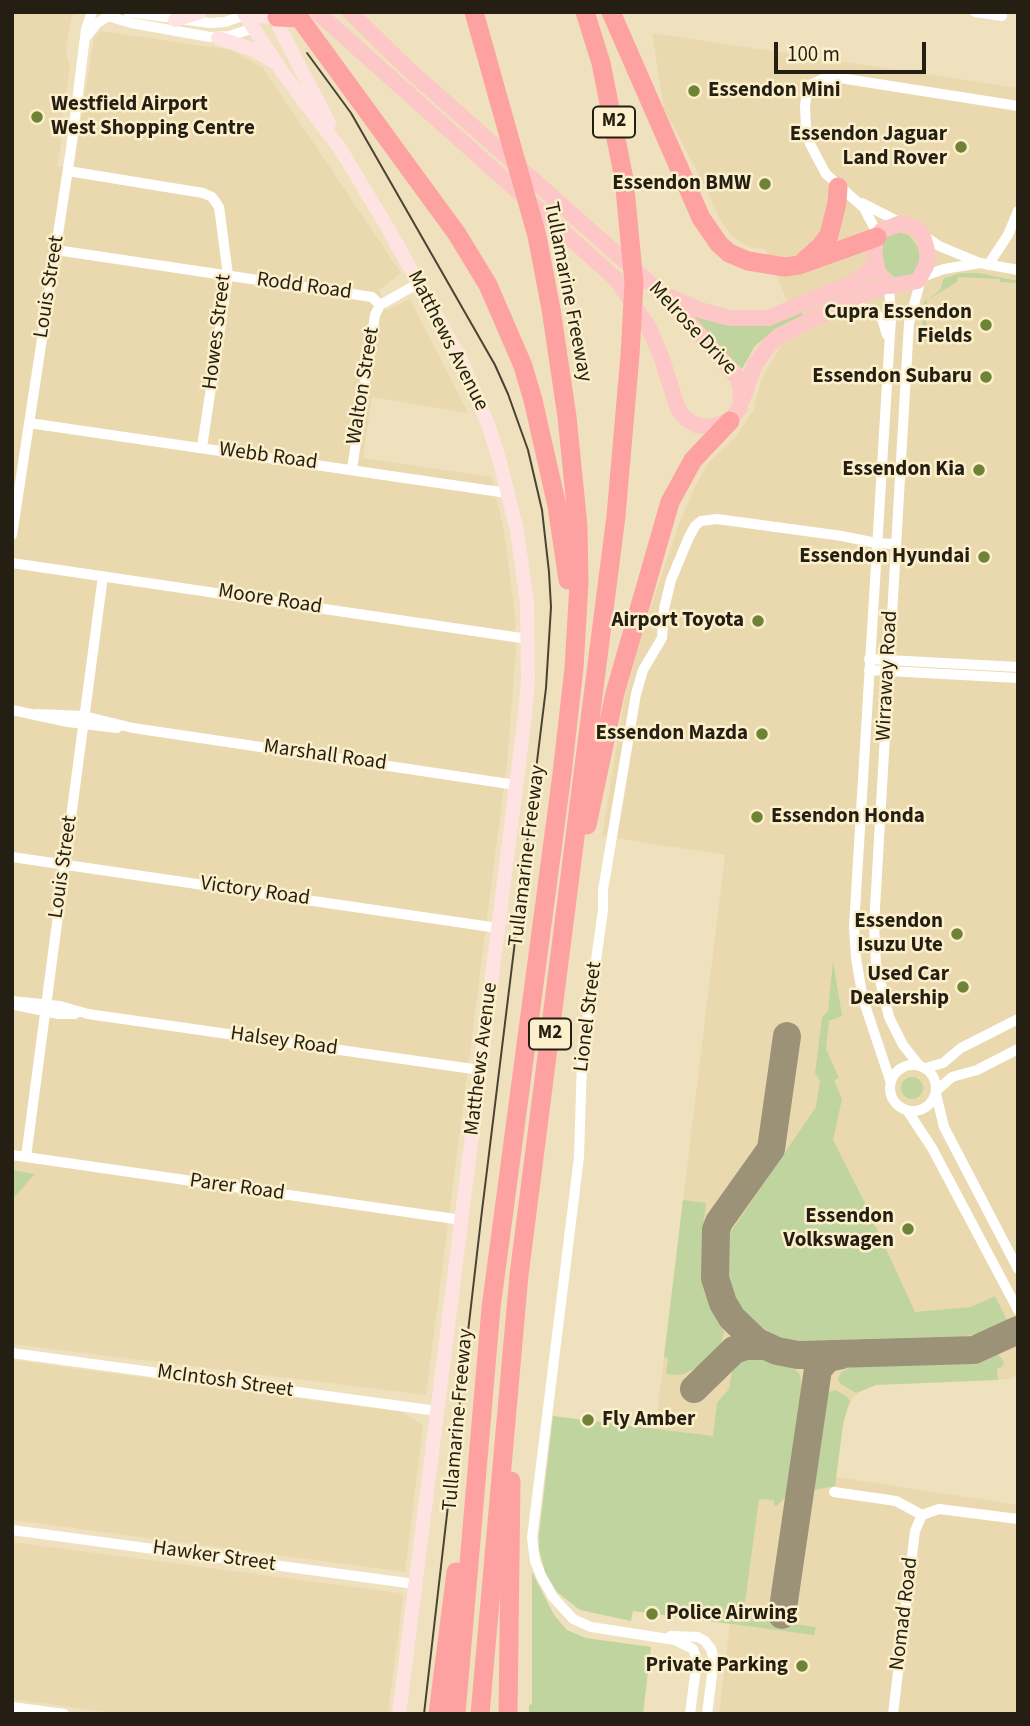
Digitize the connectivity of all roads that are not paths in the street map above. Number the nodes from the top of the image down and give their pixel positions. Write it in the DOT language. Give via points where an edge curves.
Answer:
graph roads {
  1 [pos="92,12"];
  2 [pos="128,12"];
  3 [pos="200,12"];
  4 [pos="350,12"];
  5 [pos="474,12"];
  6 [pos="585,12"];
  7 [pos="611,12"];
  8 [pos="975,12"];
  9 [pos="246,13"];
  10 [pos="110,14"];
  11 [pos="296,14"];
  12 [pos="1002,16"];
  13 [pos="175,20"];
  14 [pos="254,28"];
  15 [pos="218,38"];
  16 [pos="86,39"];
  17 [pos="276,62"];
  18 [pos="1018,106"];
  19 [pos="341,150"];
  20 [pos="68,171"];
  21 [pos="845,192"];
  22 [pos="1018,211"];
  23 [pos="901,223"];
  24 [pos="920,233"];
  25 [pos="877,236"];
  26 [pos="56,250"];
  27 [pos="876,263"];
  28 [pos="984,264"];
  29 [pos="799,265"];
  30 [pos="1018,271"];
  31 [pos="228,275"];
  32 [pos="922,278"];
  33 [pos="419,283"];
  34 [pos="888,285"];
  35 [pos="657,288"];
  36 [pos="380,305"];
  37 [pos="826,311"];
  38 [pos="889,345"];
  39 [pos="735,414"];
  40 [pos="29,423"];
  41 [pos="883,426"];
  42 [pos="901,427"];
  43 [pos="202,447"];
  44 [pos="352,469"];
  45 [pos="508,493"];
  46 [pos="12,535"];
  47 [pos="876,544"];
  48 [pos="895,544"];
  49 [pos="12,563"];
  50 [pos="103,576"];
  51 [pos="528,639"];
  52 [pos="869,665"];
  53 [pos="888,666"];
  54 [pos="1018,667"];
  55 [pos="1018,678"];
  56 [pos="12,710"];
  57 [pos="83,720"];
  58 [pos="562,774"];
  59 [pos="516,785"];
  60 [pos="12,857"];
  61 [pos="64,864"];
  62 [pos="856,890"];
  63 [pos="876,891"];
  64 [pos="498,928"];
  65 [pos="12,1003"];
  66 [pos="45,1008"];
  67 [pos="554,1011"];
  68 [pos="1018,1018"];
  69 [pos="1018,1049"];
  70 [pos="922,1067"];
  71 [pos="480,1070"];
  72 [pos="890,1080"];
  73 [pos="936,1092"];
  74 [pos="907,1111"];
  75 [pos="12,1155"];
  76 [pos="26,1157"];
  77 [pos="462,1220"];
  78 [pos="1015,1264"];
  79 [pos="995,1268"];
  80 [pos="491,1308"];
  81 [pos="515,1309"];
  82 [pos="1018,1310"];
  83 [pos="12,1353"];
  84 [pos="437,1410"];
  85 [pos="834,1492"];
  86 [pos="922,1515"];
  87 [pos="1018,1519"];
  88 [pos="12,1530"];
  89 [pos="415,1584"];
  90 [pos="664,1638"];
  91 [pos="12,1707"];
  92 [pos="64,1714"];
  93 [pos="399,1714"];
  94 [pos="438,1714"];
  95 [pos="456,1714"];
  96 [pos="480,1714"];
  97 [pos="508,1714"];
  98 [pos="690,1714"];
  99 [pos="707,1714"];
  100 [pos="893,1714"];
  1 -- 16 [label="street, Louis Street"];
  2 -- 13 [label="street"];
  3 -- 13 [label="main road"];
  4 -- 35 [label="main road, Melrose Drive" via="407,68"];
  5 -- 58 [label="highway, Tullamarine Freeway / M2" via="537,236 567,417 579,583"];
  6 -- 67 [label="highway, Tullamarine Freeway / M2" via="613,114 634,283 616,516"];
  7 -- 29 [label="highway" via="709,232 729,253 748,261 773,267"];
  8 -- 12 [label="street"];
  9 -- 11 [label="main road"];
  9 -- 13 [label="street" via="215,23"];
  9 -- 14 [label="main road, Matthews Avenue"];
  10 -- 15 [label="street" via="145,26"];
  10 -- 16 [label="street"];
  11 -- 14 [label="main road"];
  11 -- 19 [label="main road, Matthews Avenue" via="279,27"];
  11 -- 39 [label="main road, Melrose Drive" via="485,164 615,278 661,356 675,401 686,419 710,427"];
  11 -- 58 [label="highway" via="457,234 488,285 523,366 557,506 568,584"];
  14 -- 15 [label="street"];
  14 -- 17 [label="main road, Matthews Avenue"];
  15 -- 17 [label="main road"];
  16 -- 20 [label="street, Louis Street"];
  17 -- 19 [label="main road, Matthews Avenue"];
  18 -- 21 [label="street" via="840,78 819,81 807,94 806,128 814,155"];
  19 -- 33 [label="main road, Matthews Avenue"];
  20 -- 26 [label="street, Louis Street"];
  20 -- 31 [label="street, Howes Street" via="212,197 219,207"];
  21 -- 23 [label="street"];
  21 -- 25 [label="street" via="870,216"];
  21 -- 29 [label="highway" via="837,203 829,234"];
  22 -- 28 [label="street" via="1008,235"];
  23 -- 24 [label="main road"];
  23 -- 25 [label="main road"];
  24 -- 28 [label="street"];
  24 -- 32 [label="main road" via="928,254"];
  25 -- 27 [label="main road"];
  25 -- 29 [label="highway"];
  26 -- 31 [label="street, Rodd Road"];
  26 -- 40 [label="street, Louis Street"];
  27 -- 34 [label="main road"];
  27 -- 35 [label="main road" via="852,283 768,318 715,314"];
  28 -- 30 [label="street"];
  28 -- 32 [label="street" via="944,269"];
  31 -- 36 [label="street, Rodd Road" via="372,297"];
  31 -- 43 [label="street, Howes Street"];
  32 -- 34 [label="main road" via="908,285"];
  32 -- 42 [label="street, Wirraway Road" via="909,323"];
  33 -- 36 [label="street, Rodd Road"];
  33 -- 45 [label="main road, Matthews Avenue" via="471,384"];
  34 -- 37 [label="main road"];
  34 -- 38 [label="street, Wirraway Road"];
  35 -- 39 [label="main road, Melrose Drive" via="735,373 741,388"];
  36 -- 44 [label="street, Walton Street"];
  37 -- 38 [label="street, Wirraway Road" via="872,310 882,319"];
  37 -- 39 [label="main road" via="770,344 751,372"];
  38 -- 41 [label="street, Wirraway Road"];
  39 -- 67 [label="highway" via="684,473 656,545 615,693 572,898"];
  40 -- 43 [label="street, Webb Road"];
  40 -- 46 [label="street, Louis Street"];
  41 -- 42 [label="street"];
  41 -- 47 [label="street, Wirraway Road"];
  42 -- 48 [label="street, Wirraway Road"];
  43 -- 44 [label="street, Webb Road"];
  44 -- 45 [label="street, Webb Road"];
  45 -- 51 [label="main road, Matthews Avenue" via="523,567"];
  47 -- 48 [label="street, Lionel Street"];
  47 -- 52 [label="street, Wirraway Road"];
  47 -- 90 [label="street, Lionel Street" via="710,519 697,524 671,580 662,637 637,687 603,890 582,1060 578,1165 532,1538 542,1578 573,1619 591,1627"];
  48 -- 53 [label="street, Wirraway Road"];
  49 -- 50 [label="street, Moore Road"];
  50 -- 51 [label="street, Moore Road"];
  50 -- 57 [label="street, Louis Street"];
  51 -- 59 [label="main road, Matthews Avenue"];
  52 -- 53 [label="street"];
  52 -- 62 [label="street, Wirraway Road"];
  53 -- 54 [label="street"];
  53 -- 55 [label="street"];
  53 -- 63 [label="street, Wirraway Road"];
  56 -- 57 [label="street, Marshall Road"];
  57 -- 59 [label="street, Marshall Road"];
  57 -- 61 [label="street, Louis Street"];
  58 -- 80 [label="highway, Tullamarine Freeway / M2"];
  59 -- 64 [label="main road, Matthews Avenue"];
  60 -- 61 [label="street, Victory Road"];
  61 -- 64 [label="street, Victory Road"];
  61 -- 66 [label="street, Louis Street"];
  62 -- 63 [label="street"];
  62 -- 72 [label="street, Wirraway Road" via="857,967"];
  63 -- 70 [label="street, Wirraway Road" via="874,942 882,990 895,1031"];
  64 -- 71 [label="main road, Matthews Avenue"];
  65 -- 66 [label="street, Halsey Road"];
  66 -- 71 [label="street, Halsey Road"];
  66 -- 76 [label="street, Louis Street"];
  67 -- 81 [label="highway, Tullamarine Freeway / M2"];
  68 -- 70 [label="street" via="961,1048 943,1063"];
  69 -- 73 [label="street" via="952,1077"];
  70 -- 72 [label="street" via="900,1068"];
  70 -- 73 [label="street" via="934,1078"];
  71 -- 77 [label="main road, Matthews Avenue"];
  72 -- 74 [label="street" via="893,1101"];
  73 -- 74 [label="street" via="925,1108"];
  73 -- 78 [label="street" via="944,1127"];
  74 -- 79 [label="street" via="933,1148"];
  75 -- 76 [label="street, Parer Road"];
  76 -- 77 [label="street, Parer Road"];
  77 -- 84 [label="main road, Matthews Avenue"];
  78 -- 79 [label="street"];
  79 -- 82 [label="street"];
  80 -- 94 [label="highway"];
  80 -- 95 [label="highway, Tullamarine Freeway / M2"];
  81 -- 96 [label="highway, Tullamarine Freeway / M2"];
  81 -- 97 [label="highway"];
  83 -- 84 [label="street, McIntosh Street"];
  84 -- 89 [label="main road, Matthews Avenue"];
  85 -- 86 [label="street" via="896,1500"];
  86 -- 87 [label="street" via="939,1509"];
  86 -- 100 [label="street, Nomad Road" via="915,1531"];
  88 -- 89 [label="street, Hawker Street"];
  89 -- 93 [label="main road, Matthews Avenue"];
  90 -- 98 [label="street" via="688,1645 696,1654"];
  90 -- 99 [label="street" via="695,1636 711,1649 714,1659"];
  91 -- 92 [label="street"];
}
